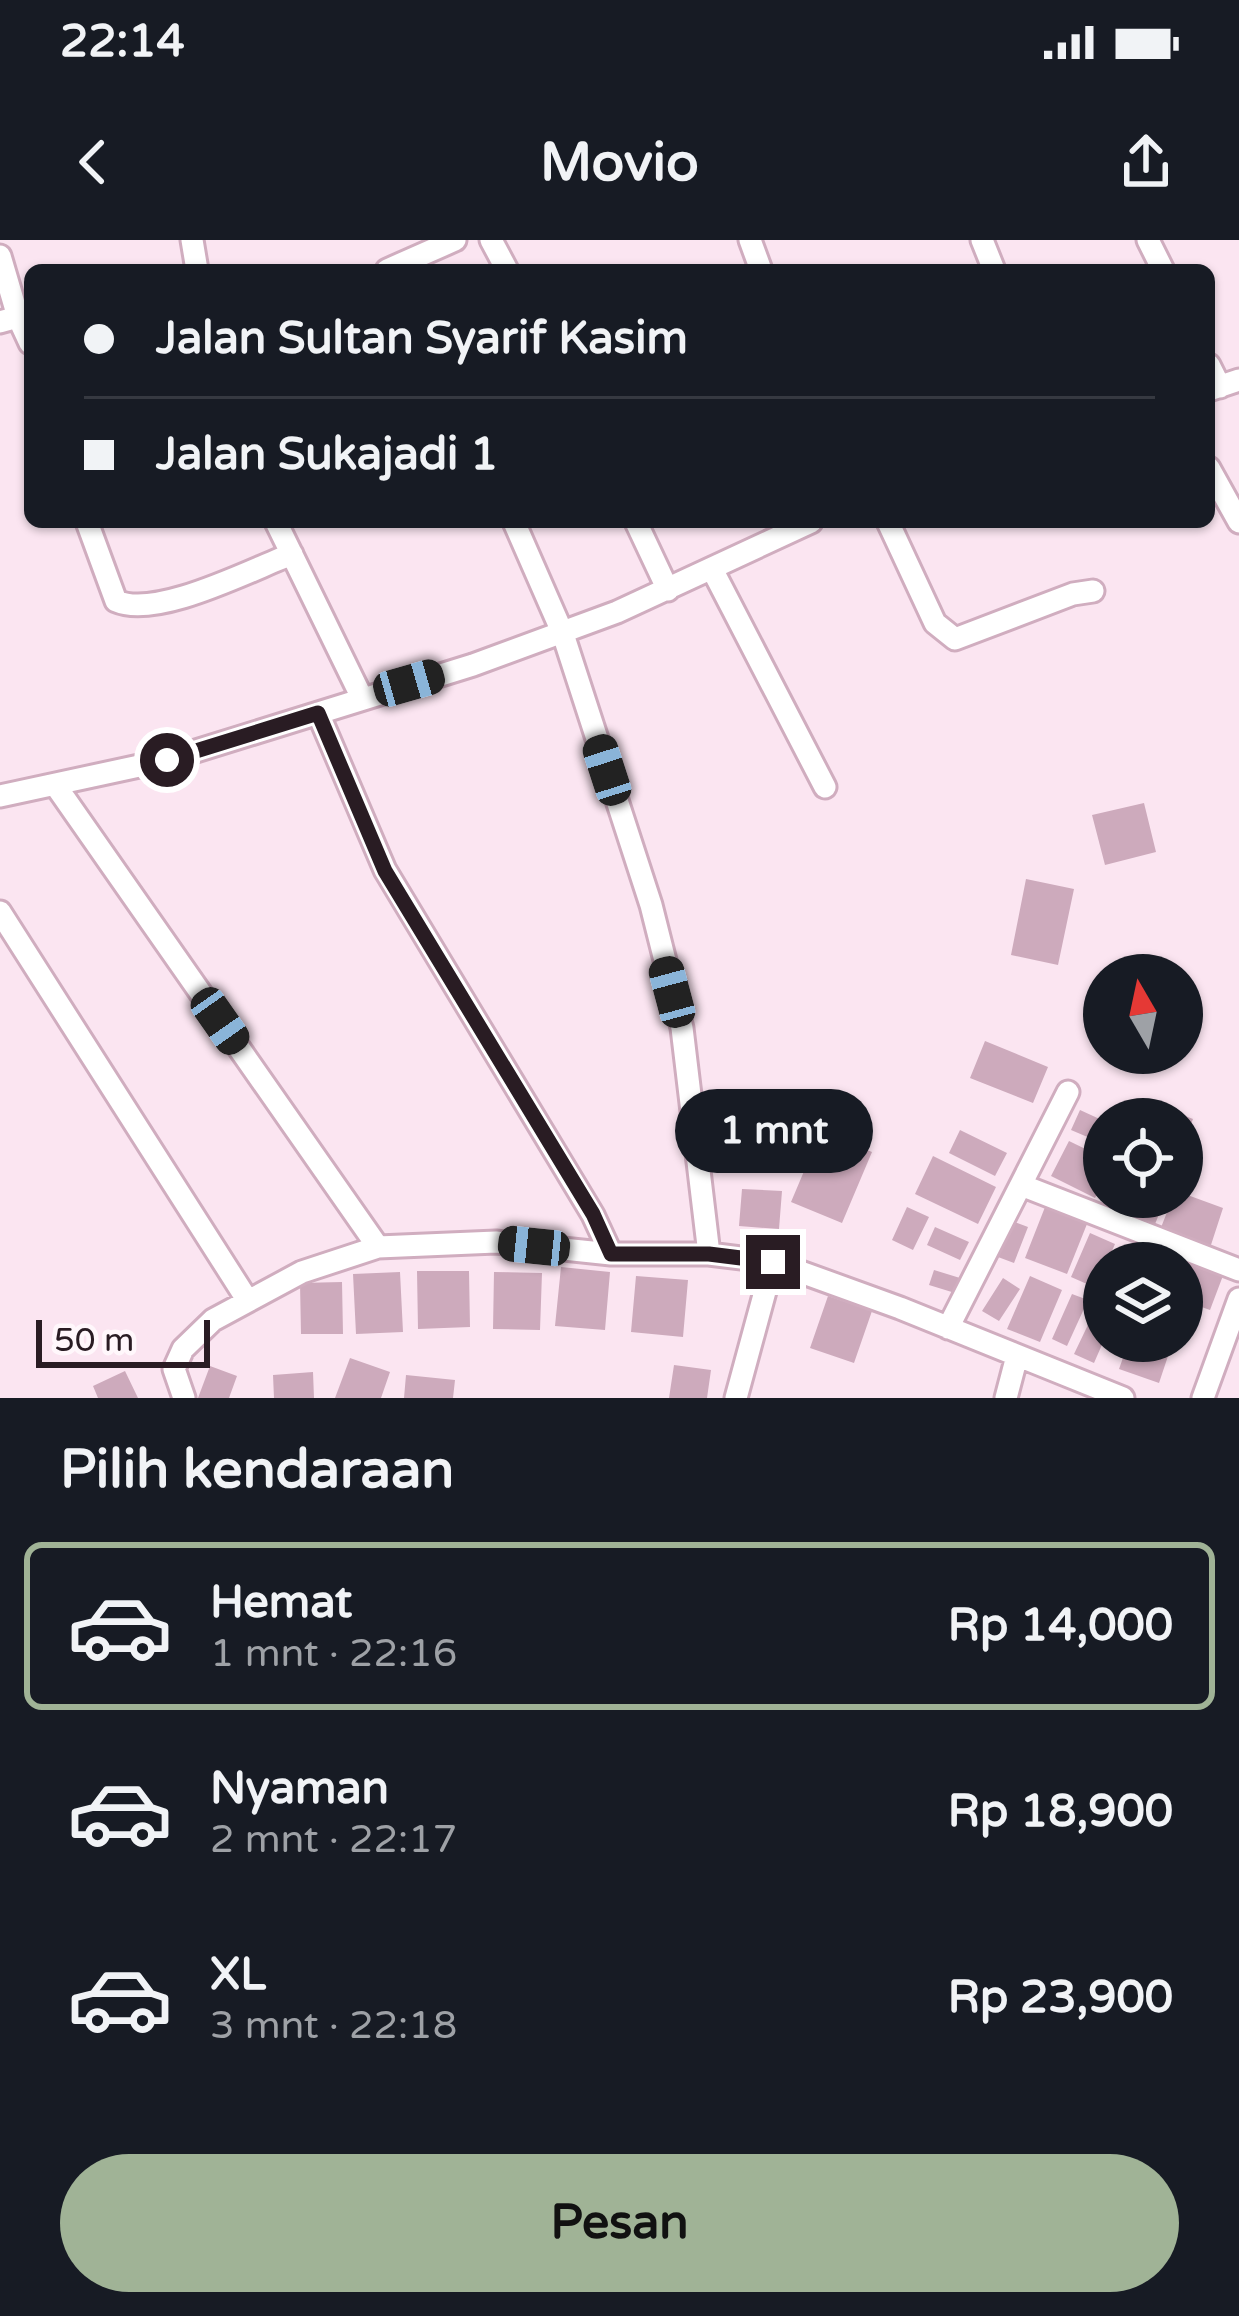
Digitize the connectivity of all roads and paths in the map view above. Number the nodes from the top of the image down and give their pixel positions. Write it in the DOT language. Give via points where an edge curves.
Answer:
graph roads {
  1 [pos="455,240"];
  2 [pos="0,256"];
  3 [pos="404,264"];
  4 [pos="16,317"];
  5 [pos="1215,479"];
  6 [pos="1239,523"];
  7 [pos="89,528"];
  8 [pos="279,528"];
  9 [pos="517,528"];
  10 [pos="638,528"];
  11 [pos="798,528"];
  12 [pos="890,528"];
  13 [pos="292,554"];
  14 [pos="712,569"];
  15 [pos="668,590"];
  16 [pos="1093,591"];
  17 [pos="563,634"];
  18 [pos="362,698"];
  19 [pos="318,713"];
  20 [pos="56,786"];
  21 [pos="825,787"];
  22 [pos="0,796"];
  23 [pos="0,912"];
  24 [pos="1068,1092"];
  25 [pos="1021,1185"];
  26 [pos="378,1247"];
  27 [pos="611,1254"];
  28 [pos="709,1254"];
  29 [pos="773,1262"];
  30 [pos="1239,1270"];
  31 [pos="1239,1299"];
  32 [pos="248,1301"];
  33 [pos="948,1328"];
  34 [pos="1017,1356"];
  35 [pos="184,1398"];
  36 [pos="736,1398"];
  37 [pos="1006,1398"];
  38 [pos="1123,1398"];
  39 [pos="1202,1398"];
  1 -- 3 [label="street"];
  2 -- 4 [label="street"];
  5 -- 6 [label="street"];
  7 -- 13 [label="street" via="116,601 130,607"];
  8 -- 13 [label="street"];
  9 -- 17 [label="street"];
  10 -- 15 [label="street"];
  11 -- 14 [label="street"];
  12 -- 16 [label="street" via="935,623 956,639"];
  13 -- 18 [label="street"];
  14 -- 15 [label="street"];
  14 -- 21 [label="street"];
  15 -- 17 [label="street"];
  17 -- 18 [label="street"];
  17 -- 28 [label="street" via="682,1028"];
  18 -- 19 [label="street"];
  19 -- 20 [label="street"];
  19 -- 27 [label="street" via="385,871"];
  20 -- 22 [label="street"];
  20 -- 26 [label="street"];
  23 -- 32 [label="street"];
  24 -- 25 [label="street"];
  25 -- 30 [label="street"];
  25 -- 33 [label="street"];
  26 -- 27 [label="street" via="496,1242"];
  26 -- 32 [label="street" via="302,1272"];
  27 -- 28 [label="street"];
  28 -- 29 [label="street"];
  29 -- 33 [label="street"];
  29 -- 36 [label="street"];
  31 -- 39 [label="street"];
  32 -- 35 [label="street" via="183,1349 174,1369"];
  33 -- 34 [label="street"];
  34 -- 37 [label="street"];
  34 -- 38 [label="street"];
}
